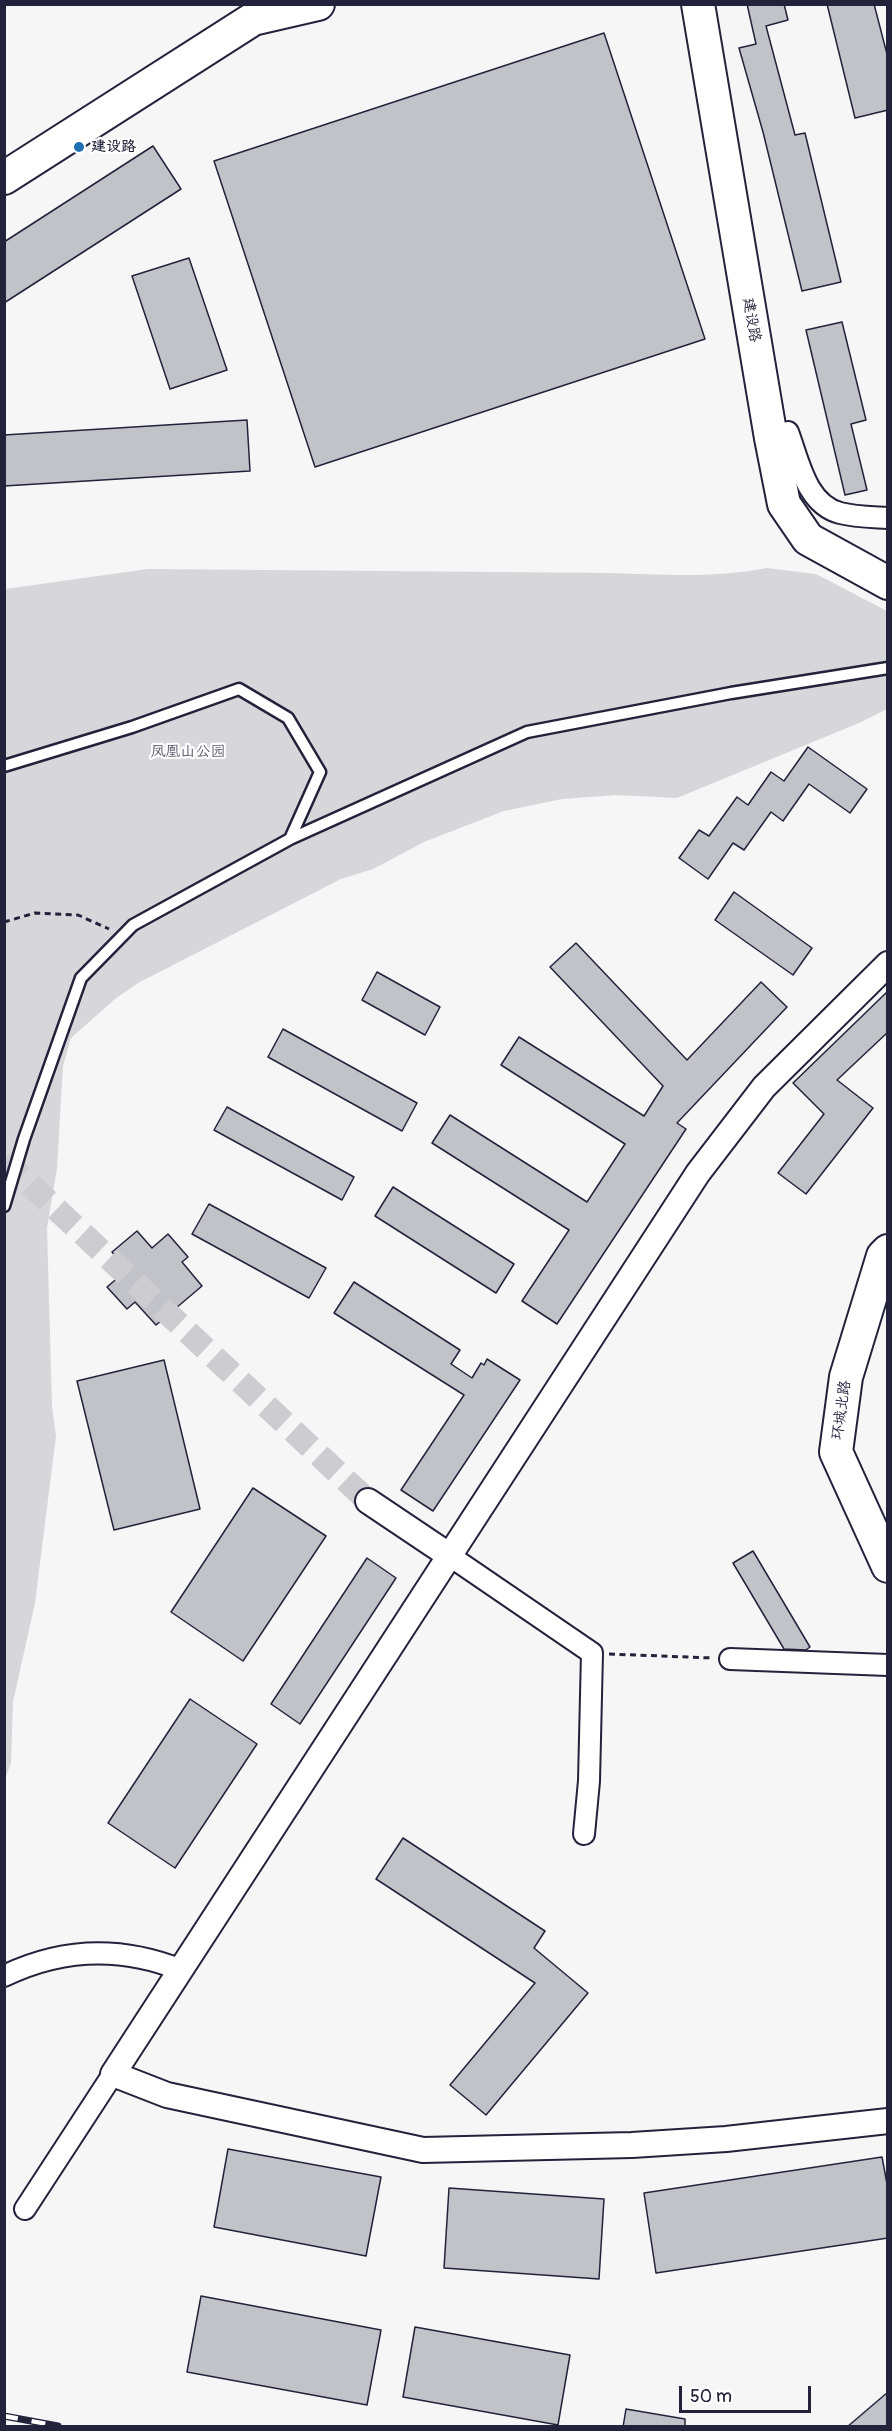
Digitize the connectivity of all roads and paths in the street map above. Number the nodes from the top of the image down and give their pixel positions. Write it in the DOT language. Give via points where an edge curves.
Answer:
graph roads {
  1 [pos="318,4"];
  2 [pos="698,4"];
  3 [pos="246,9"];
  4 [pos="4,157"];
  5 [pos="4,178"];
  6 [pos="771,438"];
  7 [pos="888,518"];
  8 [pos="888,583"];
  9 [pos="888,668"];
  10 [pos="4,766"];
  11 [pos="290,838"];
  12 [pos="5,921"];
  13 [pos="123,935"];
  14 [pos="888,964"];
  15 [pos="4,1206"];
  16 [pos="888,1251"];
  17 [pos="368,1501"];
  18 [pos="450,1556"];
  19 [pos="888,1566"];
  20 [pos="592,1653"];
  21 [pos="730,1659"];
  22 [pos="888,1665"];
  23 [pos="584,1834"];
  24 [pos="181,1970"];
  25 [pos="4,1976"];
  26 [pos="113,2074"];
  27 [pos="888,2121"];
  28 [pos="25,2209"];
  1 -- 3 [label="main road"];
  2 -- 6 [label="main road, 建设路"];
  3 -- 4 [label="main road"];
  3 -- 5 [label="main road"];
  6 -- 7 [label="street" via="788,432 809,487 827,508"];
  6 -- 8 [label="main road, 建设路" via="784,504 808,539"];
  9 -- 11 [label="lane" via="527,732"];
  10 -- 11 [label="lane" via="132,728 238,689 288,718 320,772"];
  11 -- 13 [label="lane" via="133,925"];
  12 -- 13 [label="path" via="36,913 78,915"];
  13 -- 15 [label="lane" via="81,978"];
  14 -- 18 [label="street" via="764,1086 698,1173"];
  16 -- 19 [label="main road, 环城北路" via="883,1256 846,1377 836,1452"];
  17 -- 18 [label="street"];
  18 -- 20 [label="street"];
  18 -- 24 [label="street"];
  20 -- 21 [label="path"];
  20 -- 23 [label="street"];
  21 -- 22 [label="street"];
  24 -- 25 [label="street" via="137,1956 91,1952 45,1959"];
  24 -- 26 [label="street"];
  26 -- 27 [label="street" via="167,2095 423,2150 632,2145 785,2134"];
  26 -- 28 [label="street"];
}
